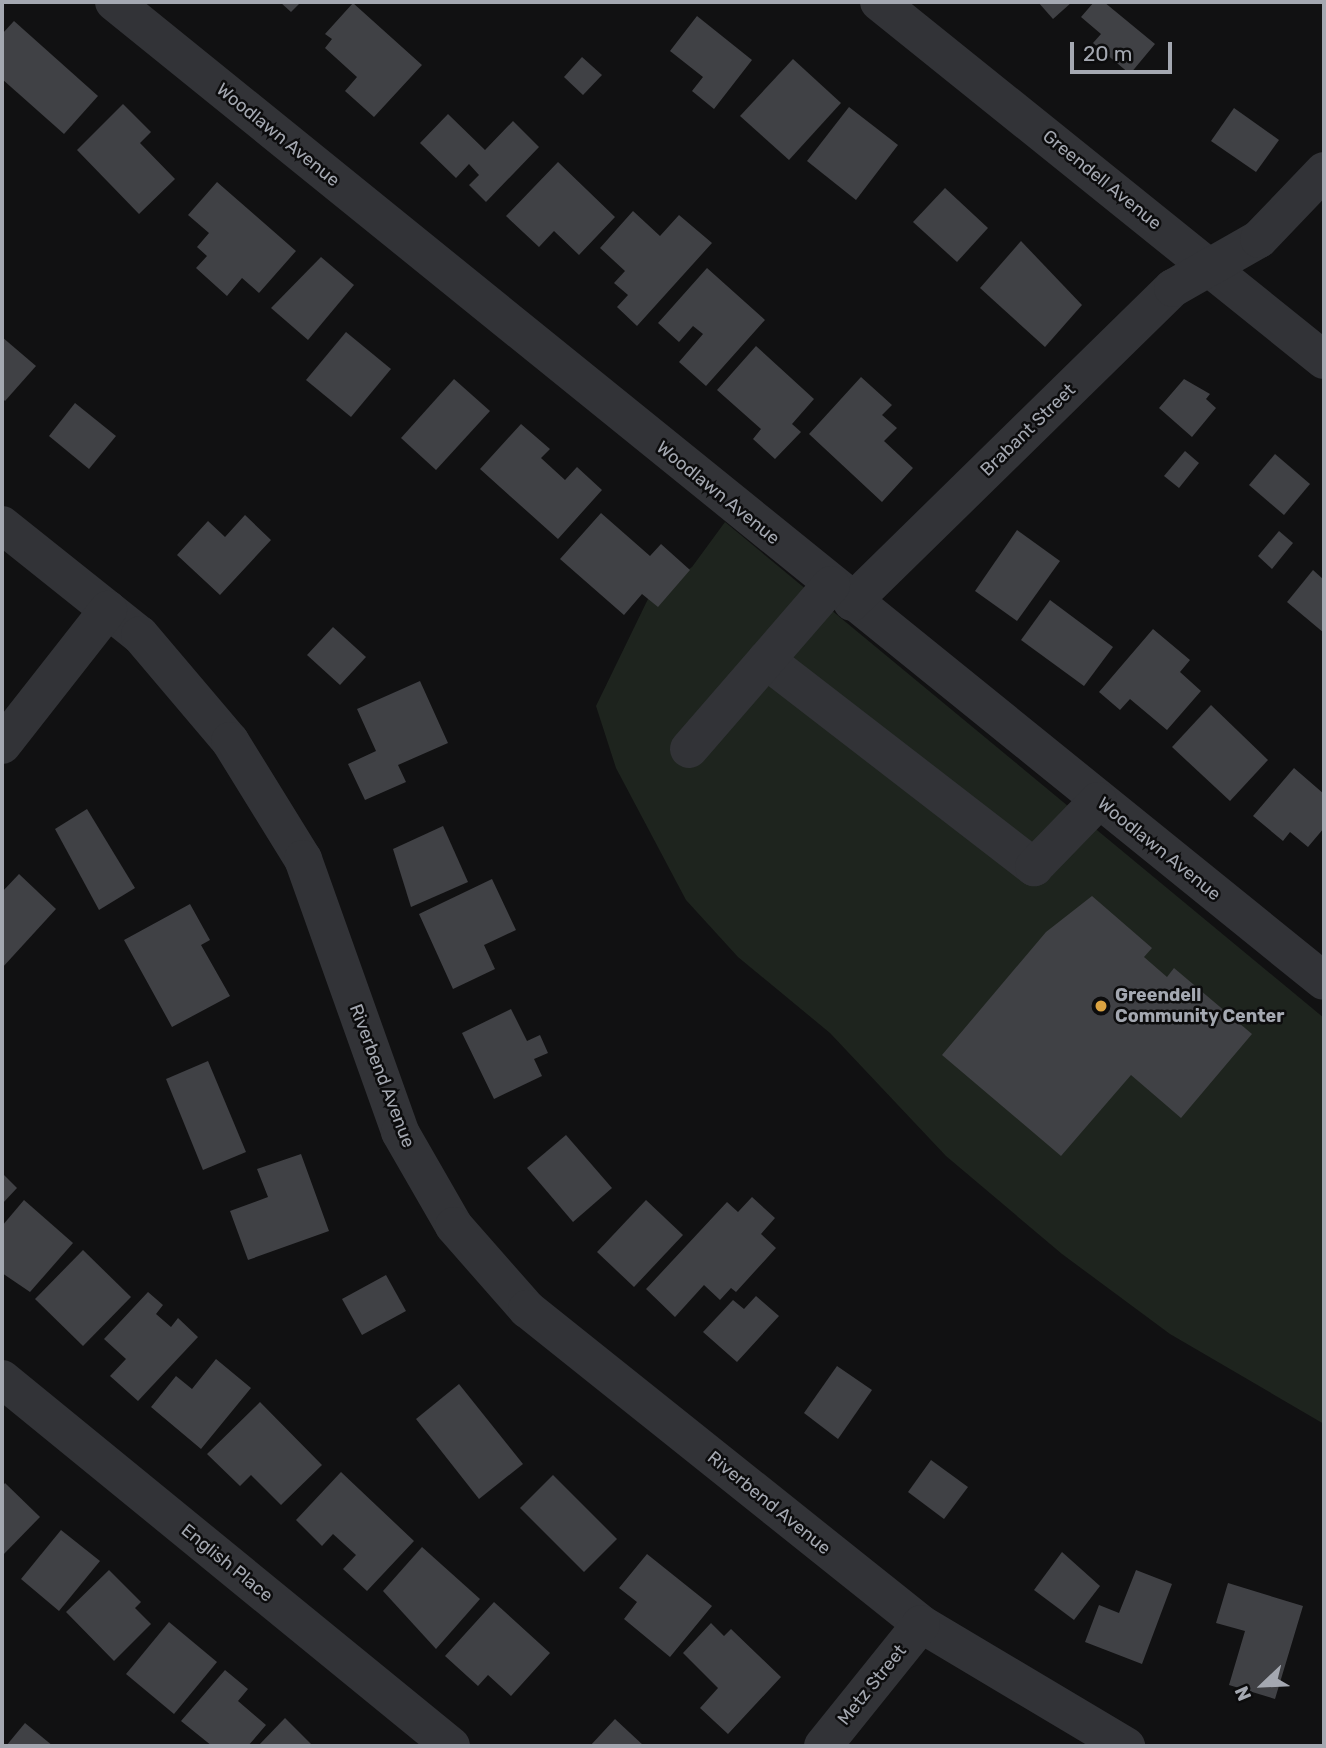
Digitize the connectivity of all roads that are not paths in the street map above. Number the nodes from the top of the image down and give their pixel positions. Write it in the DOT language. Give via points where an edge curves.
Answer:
graph roads {
  1 [pos="114,2"];
  2 [pos="879,2"];
  3 [pos="1324,171"];
  4 [pos="1211,267"];
  5 [pos="1324,360"];
  6 [pos="2,525"];
  7 [pos="841,593"];
  8 [pos="108,610"];
  9 [pos="766,660"];
  10 [pos="2,744"];
  11 [pos="689,748"];
  12 [pos="1098,801"];
  13 [pos="1324,981"];
  14 [pos="2,1380"];
  15 [pos="921,1624"];
  16 [pos="451,1746"];
  17 [pos="823,1746"];
  18 [pos="1126,1746"];
  1 -- 7 [label="street, Woodlawn Avenue"];
  2 -- 4 [label="street, Greendell Avenue"];
  3 -- 4 [label="street, Brabant Street" via="1285,219"];
  4 -- 5 [label="street, Greendell Avenue"];
  4 -- 7 [label="street, Brabant Street" via="1173,288"];
  6 -- 8 [label="street, Riverbend Avenue"];
  7 -- 9 [label="street, Brabant Street"];
  7 -- 12 [label="street, Woodlawn Avenue"];
  8 -- 10 [label="street"];
  8 -- 15 [label="street, Riverbend Avenue" via="140,635 230,741 303,859 400,1132 454,1226 527,1309"];
  9 -- 11 [label="street, Brabant Street"];
  9 -- 12 [label="street" via="1034,867"];
  12 -- 13 [label="street, Woodlawn Avenue"];
  14 -- 16 [label="street, English Place"];
  15 -- 17 [label="street, Metz Street"];
  15 -- 18 [label="street, Riverbend Avenue"];
}
